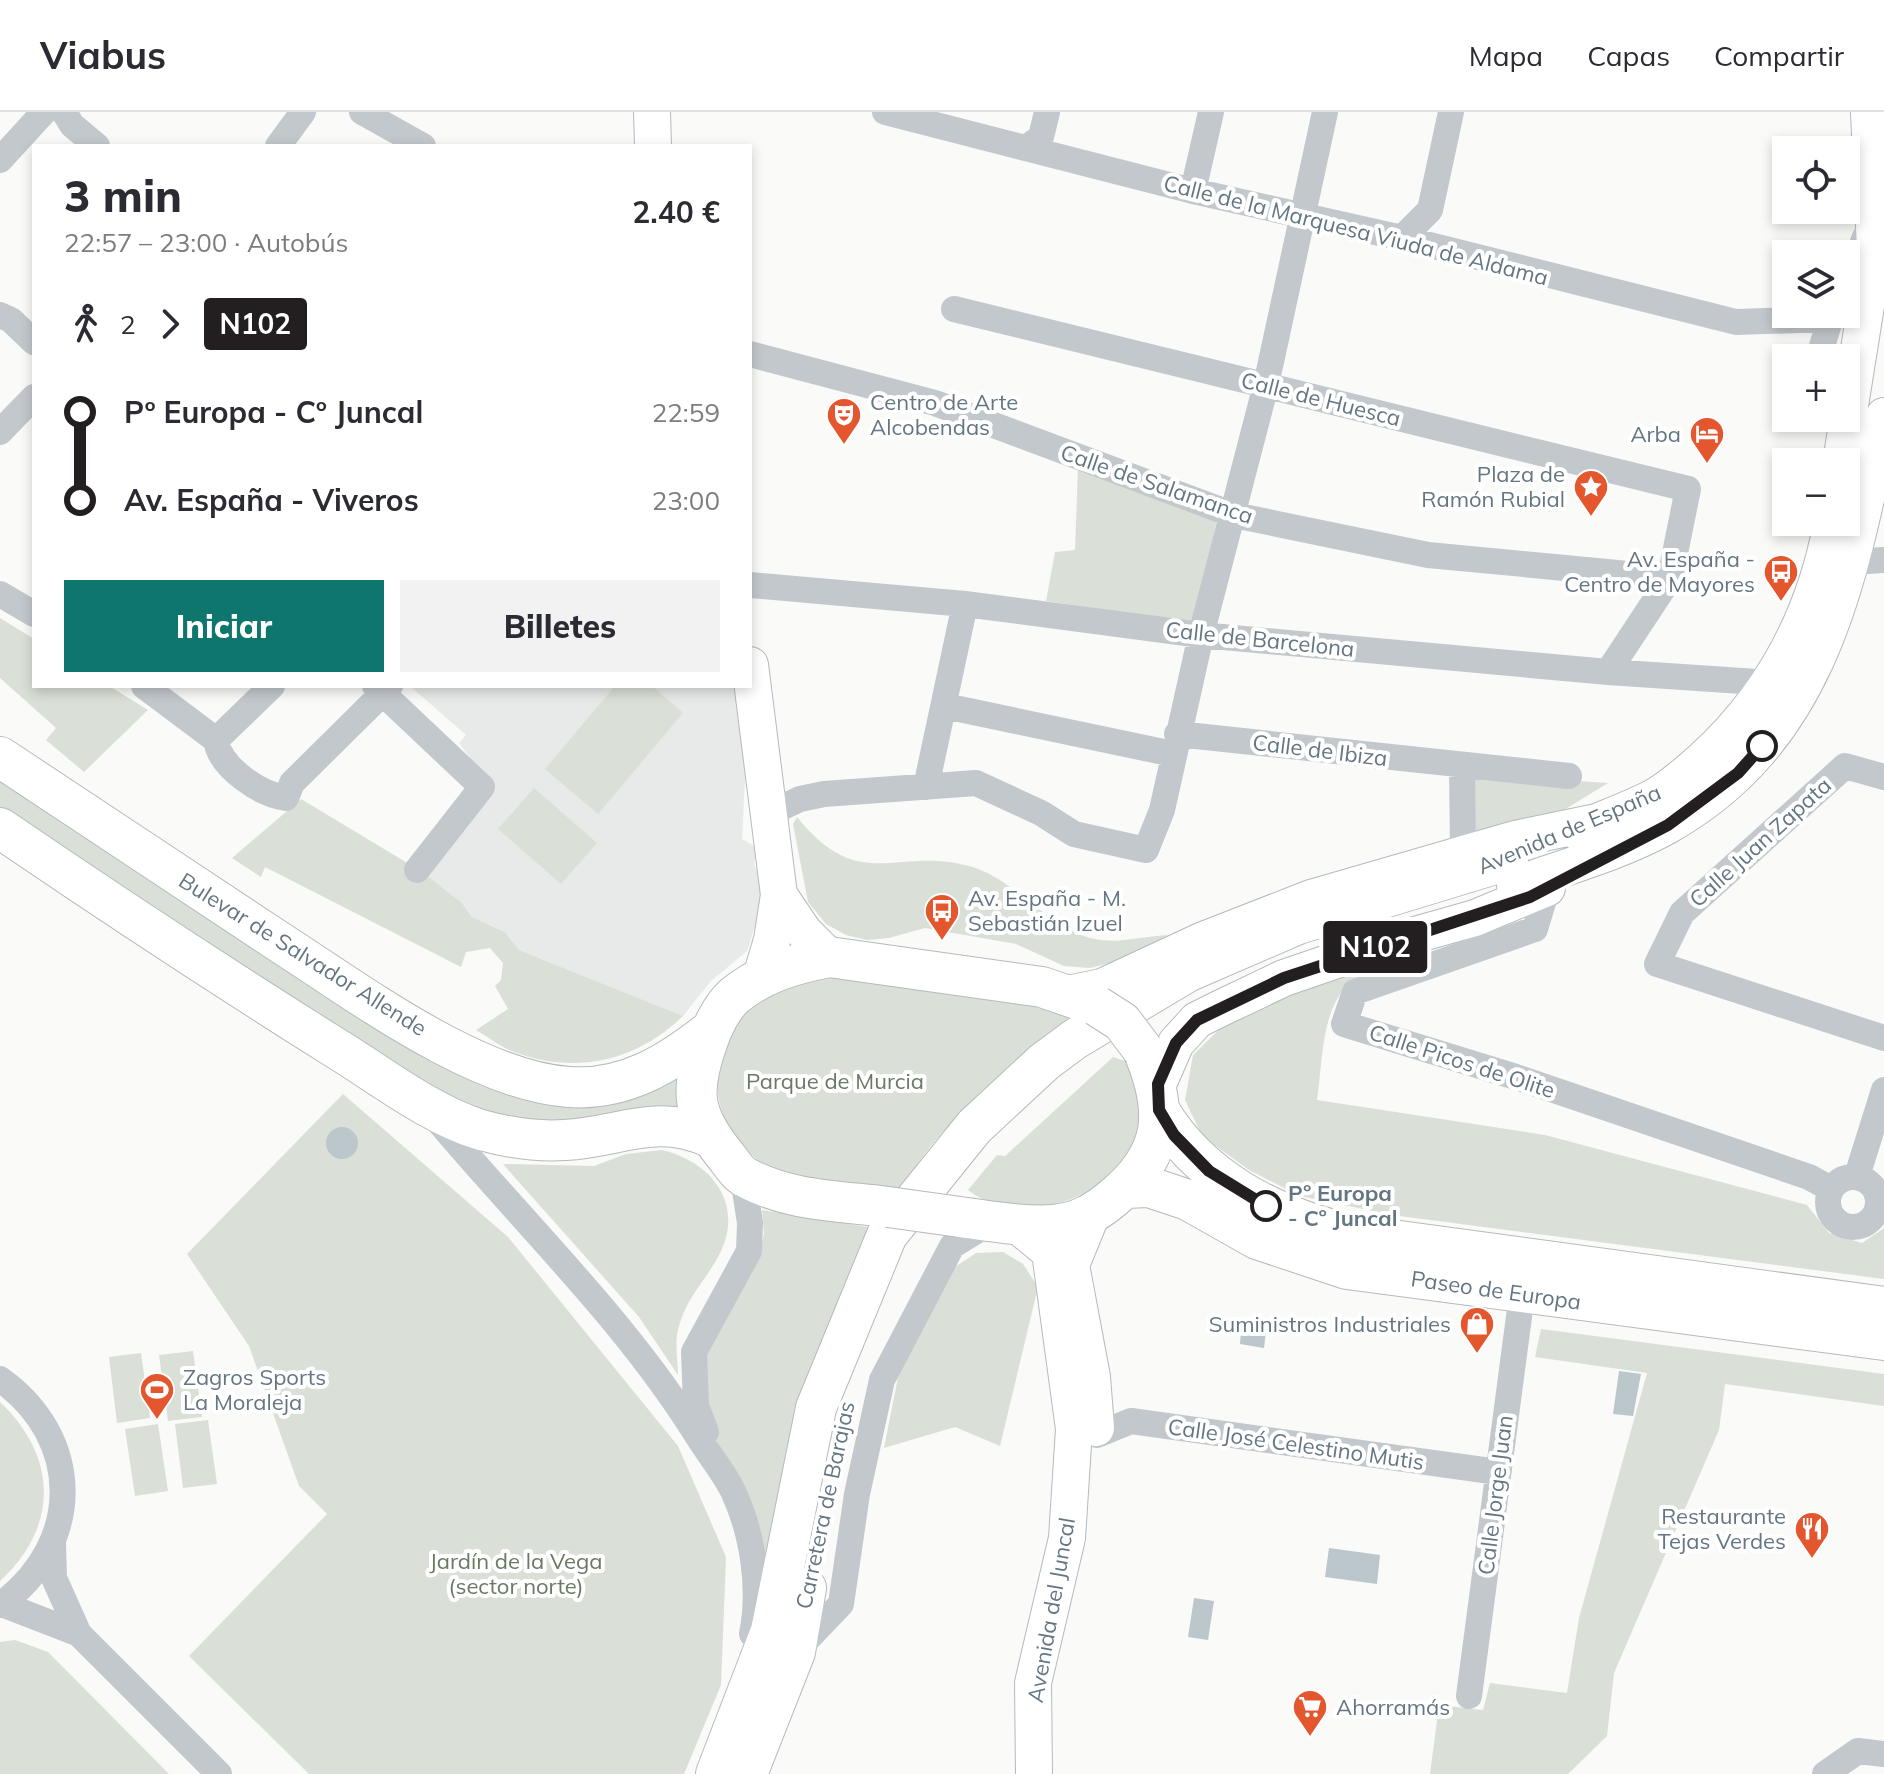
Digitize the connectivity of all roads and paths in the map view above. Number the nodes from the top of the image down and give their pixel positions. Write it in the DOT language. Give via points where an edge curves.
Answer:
graph roads {
  1 [pos="44,112"];
  2 [pos="64,112"];
  3 [pos="303,112"];
  4 [pos="362,112"];
  5 [pos="652,112"];
  6 [pos="885,112"];
  7 [pos="1047,112"];
  8 [pos="1211,112"];
  9 [pos="1325,112"];
  10 [pos="1451,112"];
  11 [pos="1869,112"];
  12 [pos="95,144"];
  13 [pos="279,144"];
  14 [pos="419,144"];
  15 [pos="653,144"];
  16 [pos="1027,147"];
  17 [pos="0,160"];
  18 [pos="1193,191"];
  19 [pos="1302,216"];
  20 [pos="1402,238"];
  21 [pos="1860,283"];
  22 [pos="954,309"];
  23 [pos="0,315"];
  24 [pos="1772,318"];
  25 [pos="1852,328"];
  26 [pos="32,340"];
  27 [pos="752,355"];
  28 [pos="1266,385"];
  29 [pos="32,399"];
  30 [pos="1866,406"];
  31 [pos="0,432"];
  32 [pos="1847,448"];
  33 [pos="1884,499"];
  34 [pos="1234,515"];
  35 [pos="1828,536"];
  36 [pos="1863,558"];
  37 [pos="1670,578"];
  38 [pos="752,585"];
  39 [pos="0,594"];
  40 [pos="965,604"];
  41 [pos="32,613"];
  42 [pos="1201,635"];
  43 [pos="1608,672"];
  44 [pos="752,680"];
  45 [pos="1772,683"];
  46 [pos="147,688"];
  47 [pos="270,688"];
  48 [pos="382,689"];
  49 [pos="945,706"];
  50 [pos="216,740"];
  51 [pos="0,742"];
  52 [pos="1175,744"];
  53 [pos="0,757"];
  54 [pos="1462,767"];
  55 [pos="1569,776"];
  56 [pos="1884,777"];
  57 [pos="926,787"];
  58 [pos="770,813"];
  59 [pos="97,821"];
  60 [pos="1596,822"];
  61 [pos="0,828"];
  62 [pos="1463,853"];
  63 [pos="417,870"];
  64 [pos="1523,878"];
  65 [pos="779,895"];
  66 [pos="829,957"];
  67 [pos="761,977"];
  68 [pos="1082,1000"];
  69 [pos="711,1030"];
  70 [pos="1884,1038"];
  71 [pos="1153,1081"];
  72 [pos="1884,1090"];
  73 [pos="421,1100"];
  74 [pos="712,1138"];
  75 [pos="743,1177"];
  76 [pos="1872,1184"];
  77 [pos="1125,1188"];
  78 [pos="1831,1189"];
  79 [pos="1091,1216"];
  80 [pos="989,1221"];
  81 [pos="896,1228"];
  82 [pos="1522,1294"];
  83 [pos="1884,1307"];
  84 [pos="1884,1340"];
  85 [pos="0,1379"];
  86 [pos="1097,1435"];
  87 [pos="1498,1472"];
  88 [pos="721,1473"];
  89 [pos="53,1544"];
  90 [pos="1,1604"];
  91 [pos="79,1634"];
  92 [pos="795,1652"];
  93 [pos="1469,1696"];
  94 [pos="1884,1754"];
  95 [pos="730,1765"];
  96 [pos="219,1774"];
  97 [pos="1034,1774"];
  98 [pos="1053,1774"];
  99 [pos="1825,1774"];
  1 -- 17 [label="street"];
  2 -- 12 [label="street"];
  3 -- 13 [label="street"];
  4 -- 14 [label="street"];
  5 -- 15 [label="main road"];
  6 -- 16 [label="street, Calle de la Marquesa Viuda de Aldama"];
  7 -- 16 [label="street" via="1041,137"];
  8 -- 18 [label="street"];
  9 -- 19 [label="street"];
  10 -- 20 [label="street" via="1430,210"];
  11 -- 21 [label="main road, Avenida de España" via="1875,249"];
  16 -- 18 [label="street, Calle de la Marquesa Viuda de Aldama"];
  18 -- 19 [label="street, Calle de la Marquesa Viuda de Aldama"];
  19 -- 20 [label="street, Calle de la Marquesa Viuda de Aldama"];
  19 -- 28 [label="street"];
  20 -- 24 [label="street, Calle de la Marquesa Viuda de Aldama" via="1736,322"];
  22 -- 28 [label="street, Calle de Huesca"];
  23 -- 26 [label="street"];
  25 -- 30 [label="main road, Avenida de España"];
  27 -- 34 [label="street, Calle de Salamanca" via="935,403"];
  28 -- 34 [label="street"];
  28 -- 37 [label="street, Calle de Huesca" via="1688,489"];
  29 -- 31 [label="street"];
  30 -- 32 [label="main road, Avenida de España"];
  30 -- 36 [label="main road, Avenida de España"];
  33 -- 36 [label="street"];
  34 -- 37 [label="street, Calle de Salamanca" via="1428,555"];
  34 -- 42 [label="street"];
  35 -- 45 [label="main road, Avenida de España" via="1812,593"];
  36 -- 64 [label="main road, Avenida de España" via="1817,665 1762,746 1709,796 1668,825 1622,847"];
  37 -- 43 [label="street"];
  38 -- 40 [label="street, Calle de Barcelona"];
  39 -- 41 [label="street"];
  40 -- 42 [label="street, Calle de Barcelona"];
  40 -- 49 [label="street"];
  42 -- 43 [label="street, Calle de Barcelona"];
  42 -- 52 [label="street"];
  43 -- 45 [label="street, Calle de Barcelona"];
  44 -- 58 [label="main road"];
  45 -- 60 [label="main road, Avenida de España" via="1737,726 1690,770 1656,796"];
  46 -- 50 [label="street"];
  47 -- 50 [label="street"];
  48 -- 50 [label="street" via="292,783 286,798 273,796 226,764"];
  48 -- 63 [label="street" via="482,787"];
  49 -- 52 [label="street, Calle de Ibiza"];
  49 -- 57 [label="street"];
  51 -- 59 [label="street"];
  52 -- 54 [label="street, Calle de Ibiza"];
  52 -- 57 [label="street" via="1162,810 1146,850 1074,834 976,783"];
  53 -- 59 [label="main road, Bulevar de Salvador Allende"];
  54 -- 55 [label="street, Calle de Ibiza"];
  54 -- 62 [label="street"];
  56 -- 70 [label="street, Calle Juan Zapata" via="1845,766 1682,913 1657,964"];
  57 -- 58 [label="street" via="824,794"];
  58 -- 65 [label="main road"];
  59 -- 69 [label="main road, Bulevar de Salvador Allende" via="393,1016 527,1080 602,1087 654,1070"];
  60 -- 62 [label="main road"];
  60 -- 64 [label="main road, Avenida de España"];
  61 -- 73 [label="main road" via="179,950"];
  62 -- 68 [label="main road" via="1311,898 1201,941"];
  64 -- 71 [label="main road" via="1475,918 1284,978 1197,1020"];
  64 -- 78 [label="street, Calle Picos de Olite" via="1535,929 1355,992 1344,1024 1529,1081"];
  64 -- 81 [label="main road, Avenida de España" via="1308,946 1198,992 1097,1051"];
  65 -- 66 [label="main road"];
  65 -- 67 [label="main road"];
  66 -- 67 [label="main road"];
  66 -- 68 [label="main road"];
  67 -- 69 [label="main road" via="731,998"];
  68 -- 71 [label="main road, Paseo de Europa, bridge" via="1122,1022"];
  69 -- 74 [label="main road" via="694,1079 699,1114"];
  71 -- 77 [label="main road" via="1157,1143"];
  71 -- 83 [label="main road, Paseo de Europa" via="1174,1135 1209,1171 1266,1206 1312,1225"];
  72 -- 76 [label="street"];
  73 -- 74 [label="main road" via="478,1128 525,1141 567,1140 662,1123"];
  73 -- 88 [label="street" via="666,1384"];
  74 -- 75 [label="main road"];
  75 -- 81 [label="main road"];
  75 -- 88 [label="street" via="749,1251 694,1352 696,1406"];
  76 -- 78 [label="street" via="1840,1180"];
  76 -- 78 [label="street" via="1877,1211 1858,1227 1834,1219 1828,1206"];
  77 -- 79 [label="main road"];
  77 -- 82 [label="main road, Paseo de Europa" via="1149,1187 1188,1200 1257,1239 1347,1269"];
  79 -- 80 [label="main road" via="1054,1225"];
  79 -- 86 [label="main road, Avenida del Juncal" via="1071,1265"];
  80 -- 81 [label="main road, bridge"];
  80 -- 92 [label="street" via="952,1246 882,1380 857,1494 841,1604"];
  80 -- 97 [label="main road, Avenida del Juncal" via="1050,1252 1074,1429 1067,1538 1033,1683"];
  81 -- 92 [label="main road, Carretera de Barajas" via="856,1361 822,1503"];
  81 -- 95 [label="main road, Carretera de Barajas" via="816,1408 771,1631"];
  82 -- 84 [label="main road, Paseo de Europa"];
  82 -- 87 [label="street, Calle Jorge Juan"];
  85 -- 89 [label="street" via="23,1396 48,1428 61,1466 63,1505"];
  86 -- 87 [label="street, Calle José Celestino Mutis" via="1131,1421"];
  86 -- 98 [label="main road, Avenida del Juncal" via="1087,1529 1051,1690"];
  87 -- 93 [label="street, Calle Jorge Juan"];
  88 -- 95 [label="street" via="734,1493 754,1560 758,1605"];
  89 -- 90 [label="street" via="32,1578"];
  89 -- 91 [label="street" via="54,1578"];
  90 -- 91 [label="street"];
  91 -- 96 [label="street"];
  92 -- 95 [label="main road, Carretera de Barajas"];
  94 -- 99 [label="street" via="1858,1751"];
}
